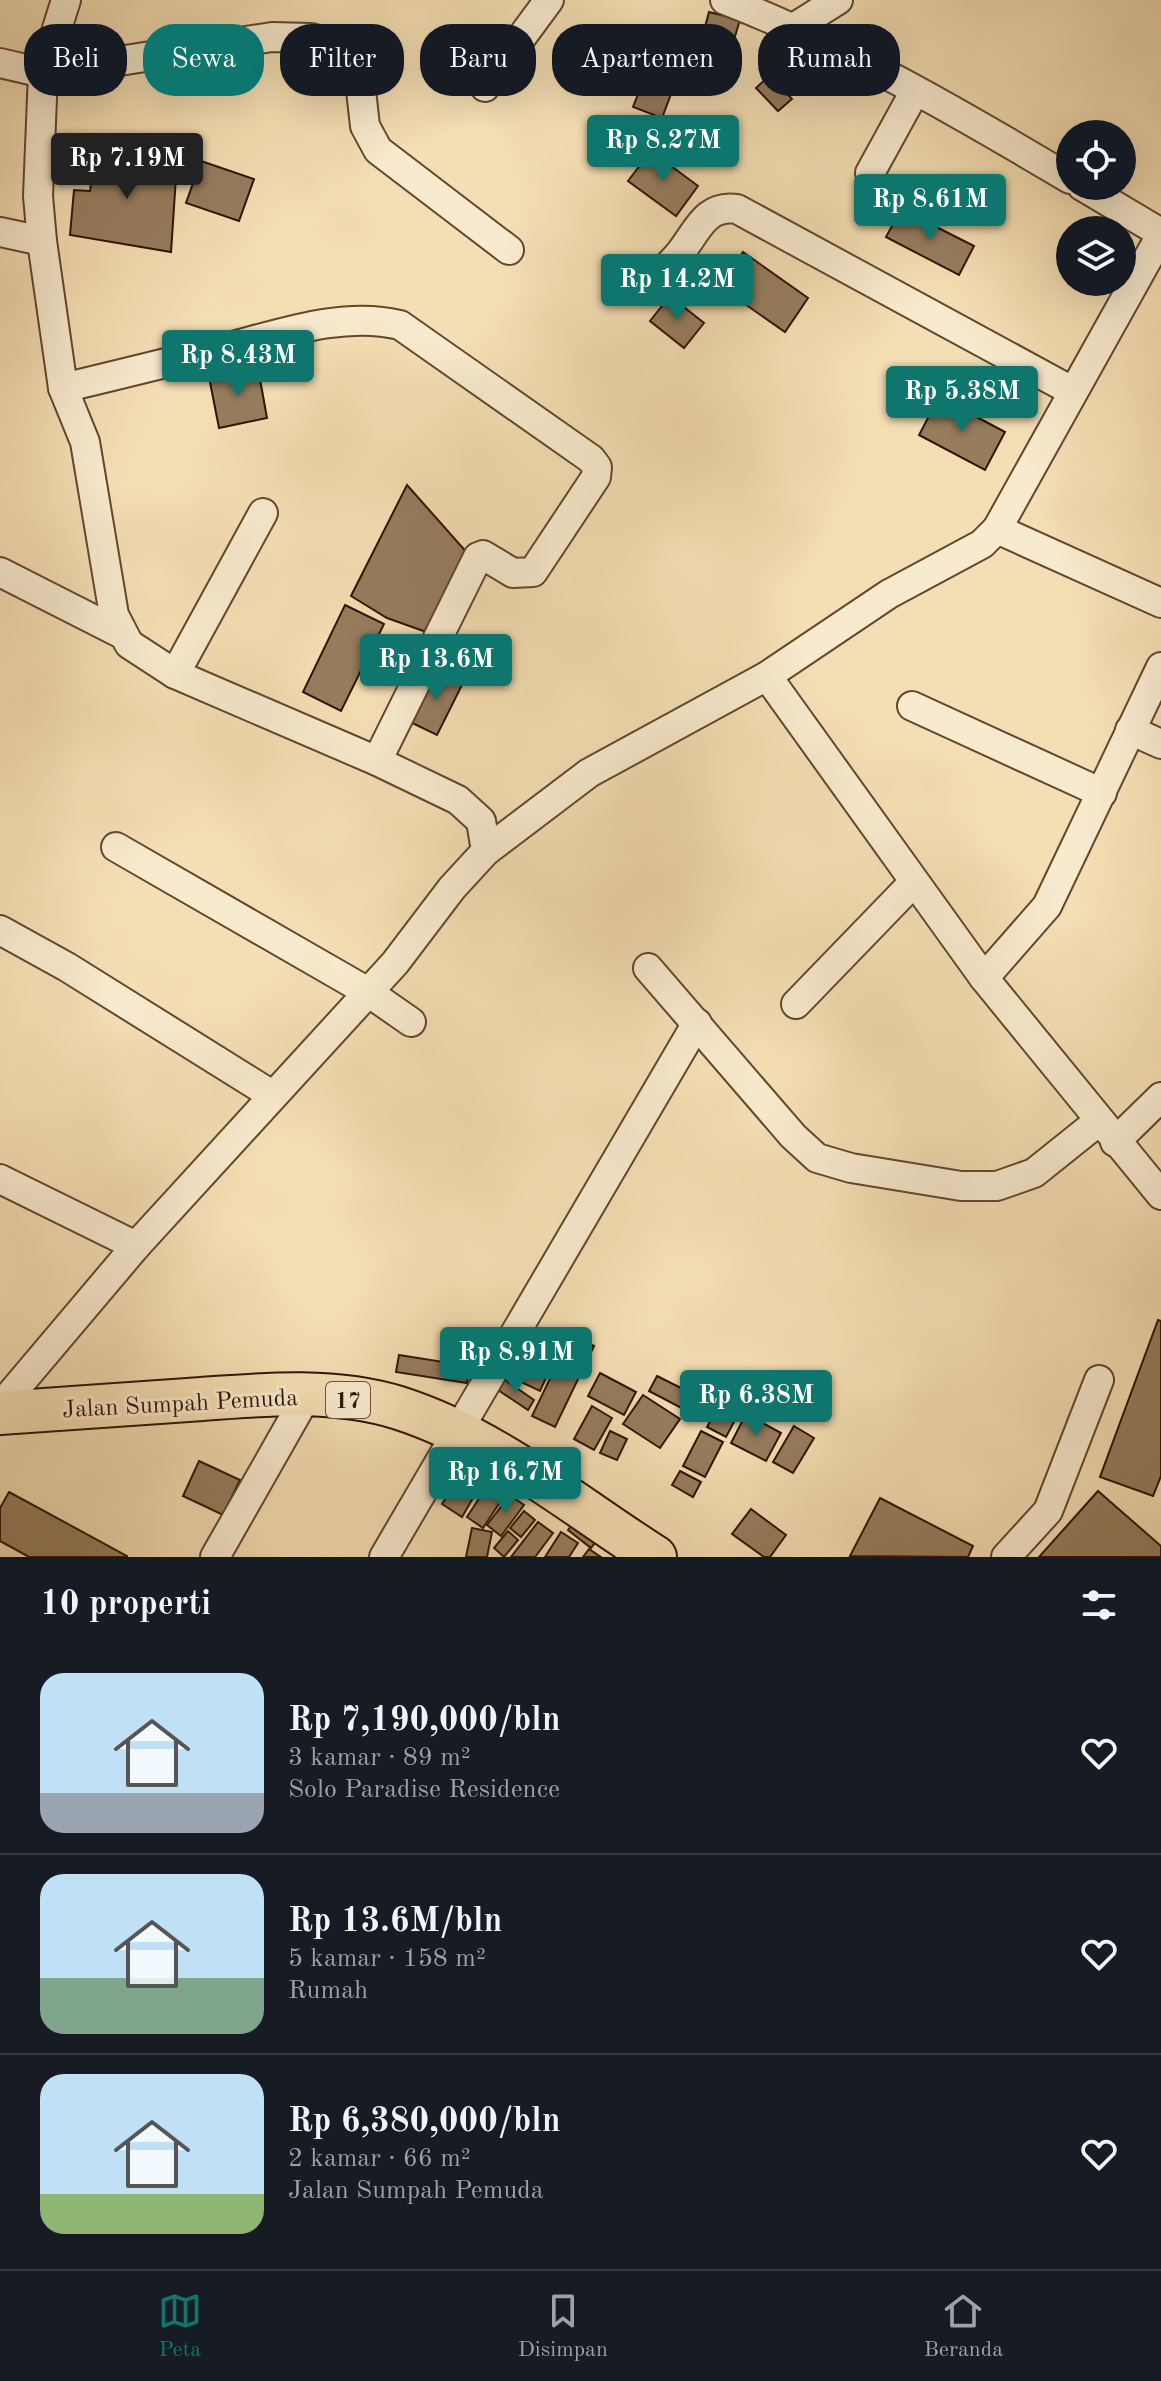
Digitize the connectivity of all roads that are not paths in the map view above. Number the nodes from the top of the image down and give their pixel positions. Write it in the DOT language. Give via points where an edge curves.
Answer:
graph roads {
  1 [pos="66,0"];
  2 [pos="549,0"];
  3 [pos="725,0"];
  4 [pos="838,0"];
  5 [pos="58,24"];
  6 [pos="531,24"];
  7 [pos="787,24"];
  8 [pos="800,24"];
  9 [pos="127,60"];
  10 [pos="0,63"];
  11 [pos="24,69"];
  12 [pos="900,83"];
  13 [pos="915,91"];
  14 [pos="42,96"];
  15 [pos="1056,171"];
  16 [pos="870,173"];
  17 [pos="1105,200"];
  18 [pos="0,232"];
  19 [pos="1161,234"];
  20 [pos="42,241"];
  21 [pos="509,250"];
  22 [pos="644,290"];
  23 [pos="63,388"];
  24 [pos="1072,391"];
  25 [pos="263,513"];
  26 [pos="997,529"];
  27 [pos="0,572"];
  28 [pos="1161,603"];
  29 [pos="122,634"];
  30 [pos="1161,667"];
  31 [pos="175,674"];
  32 [pos="767,676"];
  33 [pos="912,706"];
  34 [pos="1130,730"];
  35 [pos="1161,744"];
  36 [pos="377,761"];
  37 [pos="1102,793"];
  38 [pos="116,847"];
  39 [pos="486,851"];
  40 [pos="913,883"];
  41 [pos="0,930"];
  42 [pos="648,968"];
  43 [pos="984,978"];
  44 [pos="368,992"];
  45 [pos="796,1004"];
  46 [pos="411,1022"];
  47 [pos="697,1023"];
  48 [pos="272,1095"];
  49 [pos="1161,1097"];
  50 [pos="1107,1131"];
  51 [pos="0,1179"];
  52 [pos="1161,1195"];
  53 [pos="136,1246"];
  54 [pos="1099,1380"];
  55 [pos="307,1395"];
  56 [pos="0,1407"];
  57 [pos="0,1413"];
  58 [pos="460,1432"];
  59 [pos="215,1557"];
  60 [pos="384,1557"];
  61 [pos="655,1557"];
  62 [pos="1006,1557"];
  1 -- 5 [label="street"];
  2 -- 6 [label="street"];
  3 -- 7 [label="street"];
  4 -- 8 [label="street"];
  9 -- 21 [label="street" via="290,35 347,48 360,63 365,126 378,150"];
  10 -- 11 [label="street"];
  12 -- 13 [label="street"];
  13 -- 15 [label="street"];
  13 -- 16 [label="street"];
  14 -- 20 [label="street" via="38,196"];
  17 -- 19 [label="street"];
  18 -- 20 [label="street"];
  19 -- 24 [label="street"];
  20 -- 23 [label="street"];
  22 -- 24 [label="street" via="681,252 703,219 721,209 737,209"];
  23 -- 29 [label="street" via="85,442 114,615"];
  23 -- 36 [label="street" via="287,333 349,321 383,321 400,325 591,459 596,477 533,572 513,573 478,557"];
  24 -- 26 [label="street"];
  25 -- 31 [label="street"];
  26 -- 28 [label="street"];
  26 -- 32 [label="street" via="969,552 889,594"];
  27 -- 29 [label="street"];
  29 -- 31 [label="street" via="138,653"];
  30 -- 34 [label="street"];
  31 -- 36 [label="street"];
  32 -- 39 [label="street" via="628,748"];
  32 -- 40 [label="street"];
  33 -- 37 [label="street"];
  34 -- 35 [label="street"];
  34 -- 37 [label="street"];
  36 -- 39 [label="street" via="458,800 481,821"];
  37 -- 43 [label="street" via="1047,906"];
  38 -- 44 [label="street"];
  39 -- 44 [label="street"];
  40 -- 43 [label="street"];
  40 -- 45 [label="street"];
  41 -- 48 [label="street"];
  42 -- 47 [label="street"];
  43 -- 50 [label="street"];
  44 -- 46 [label="street"];
  44 -- 48 [label="street"];
  47 -- 50 [label="street" via="793,1136 817,1158 851,1168 961,1186 997,1186 1034,1173"];
  47 -- 58 [label="street"];
  48 -- 53 [label="street"];
  49 -- 50 [label="street"];
  50 -- 52 [label="street"];
  51 -- 53 [label="street"];
  53 -- 56 [label="street"];
  54 -- 62 [label="street" via="1048,1511"];
  55 -- 57 [label="highway, Jalan Sumpah Pemuda / 17"];
  55 -- 58 [label="highway, Jalan Sumpah Pemuda / 17" via="397,1407"];
  55 -- 59 [label="street"];
  58 -- 60 [label="street"];
  58 -- 61 [label="highway, Jalan Sumpah Pemuda / 17"];
}
